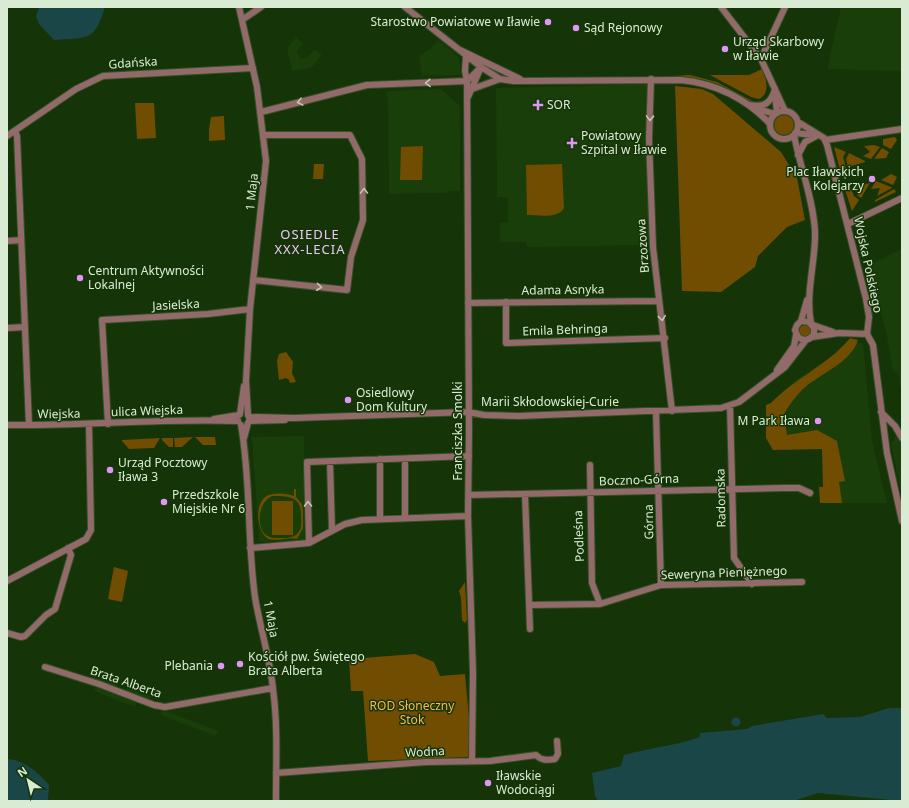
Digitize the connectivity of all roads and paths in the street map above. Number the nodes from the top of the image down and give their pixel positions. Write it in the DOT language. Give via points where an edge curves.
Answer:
graph roads {
  1 [pos="239,7"];
  2 [pos="261,7"];
  3 [pos="405,7"];
  4 [pos="721,7"];
  5 [pos="785,7"];
  6 [pos="242,20"];
  7 [pos="459,50"];
  8 [pos="466,57"];
  9 [pos="761,59"];
  10 [pos="482,65"];
  11 [pos="253,68"];
  12 [pos="500,79"];
  13 [pos="520,79"];
  14 [pos="651,79"];
  15 [pos="467,81"];
  16 [pos="472,88"];
  17 [pos="775,89"];
  18 [pos="467,100"];
  19 [pos="748,105"];
  20 [pos="785,111"];
  21 [pos="261,112"];
  22 [pos="776,114"];
  23 [pos="798,122"];
  24 [pos="770,124"];
  25 [pos="902,129"];
  26 [pos="15,131"];
  27 [pos="795,134"];
  28 [pos="264,135"];
  29 [pos="818,135"];
  30 [pos="7,136"];
  31 [pos="786,139"];
  32 [pos="825,140"];
  33 [pos="798,156"];
  34 [pos="902,198"];
  35 [pos="848,224"];
  36 [pos="21,240"];
  37 [pos="7,241"];
  38 [pos="253,280"];
  39 [pos="810,288"];
  40 [pos="659,301"];
  41 [pos="506,302"];
  42 [pos="468,303"];
  43 [pos="250,309"];
  44 [pos="802,321"];
  45 [pos="812,324"];
  46 [pos="25,327"];
  47 [pos="7,328"];
  48 [pos="839,333"];
  49 [pos="867,334"];
  50 [pos="796,335"];
  51 [pos="812,337"];
  52 [pos="664,338"];
  53 [pos="806,340"];
  54 [pos="772,377"];
  55 [pos="730,406"];
  56 [pos="672,411"];
  57 [pos="468,412"];
  58 [pos="656,412"];
  59 [pos="881,412"];
  60 [pos="244,419"];
  61 [pos="88,424"];
  62 [pos="108,424"];
  63 [pos="7,425"];
  64 [pos="29,425"];
  65 [pos="902,438"];
  66 [pos="469,456"];
  67 [pos="380,459"];
  68 [pos="405,459"];
  69 [pos="330,462"];
  70 [pos="590,465"];
  71 [pos="732,489"];
  72 [pos="659,490"];
  73 [pos="589,493"];
  74 [pos="810,493"];
  75 [pos="525,494"];
  76 [pos="469,495"];
  77 [pos="468,516"];
  78 [pos="405,518"];
  79 [pos="380,519"];
  80 [pos="902,521"];
  81 [pos="332,531"];
  82 [pos="309,543"];
  83 [pos="71,547"];
  84 [pos="250,548"];
  85 [pos="7,581"];
  86 [pos="802,582"];
  87 [pos="752,584"];
  88 [pos="661,585"];
  89 [pos="600,604"];
  90 [pos="529,605"];
  91 [pos="530,629"];
  92 [pos="7,633"];
  93 [pos="45,667"];
  94 [pos="273,688"];
  95 [pos="557,741"];
  96 [pos="472,761"];
  97 [pos="276,774"];
  98 [pos="276,801"];
  1 -- 6 [label="street, 1 Maja"];
  2 -- 6 [label="street"];
  3 -- 7 [label="street"];
  4 -- 9 [label="street"];
  5 -- 9 [label="street"];
  6 -- 11 [label="street, 1 Maja"];
  7 -- 8 [label="street"];
  7 -- 10 [label="street"];
  8 -- 10 [label="street"];
  8 -- 15 [label="street, Franciszka Smolki"];
  9 -- 17 [label="street"];
  10 -- 12 [label="street"];
  10 -- 13 [label="street"];
  10 -- 15 [label="street"];
  10 -- 16 [label="street, Franciszka Smolki"];
  11 -- 21 [label="street, 1 Maja"];
  11 -- 26 [label="street, Gdańska" via="103,76 76,89"];
  12 -- 13 [label="street"];
  12 -- 16 [label="street"];
  13 -- 14 [label="street"];
  14 -- 19 [label="street" via="704,83"];
  14 -- 40 [label="street, Brzozowa, one-way" via="649,139 652,239"];
  15 -- 18 [label="street, Franciszka Smolki"];
  15 -- 21 [label="street, one-way" via="367,85"];
  16 -- 18 [label="street, Franciszka Smolki"];
  17 -- 19 [label="street" via="766,105"];
  17 -- 20 [label="street"];
  17 -- 22 [label="street"];
  18 -- 42 [label="street, Franciszka Smolki"];
  19 -- 22 [label="street"];
  19 -- 24 [label="street"];
  20 -- 22 [label="street"];
  20 -- 23 [label="street" via="793,115"];
  21 -- 28 [label="street, 1 Maja"];
  22 -- 24 [label="street"];
  23 -- 27 [label="street"];
  23 -- 29 [label="street"];
  24 -- 31 [label="street" via="774,135"];
  25 -- 32 [label="street"];
  26 -- 30 [label="street, Gdańska"];
  26 -- 36 [label="street" via="18,136"];
  27 -- 29 [label="street"];
  27 -- 31 [label="street"];
  27 -- 33 [label="street"];
  28 -- 38 [label="street, 1 Maja" via="266,172"];
  38 -- 28 [label="street, one-way" via="347,290 351,257 364,220 362,159 350,135"];
  29 -- 32 [label="street"];
  29 -- 33 [label="street" via="805,142"];
  31 -- 33 [label="street"];
  32 -- 35 [label="street, Wojska Polskiego"];
  33 -- 39 [label="street" via="808,187 814,221 815,248"];
  34 -- 35 [label="street"];
  35 -- 49 [label="street, Wojska Polskiego" via="866,299 869,318"];
  36 -- 37 [label="street"];
  36 -- 46 [label="street"];
  38 -- 43 [label="street, 1 Maja"];
  39 -- 44 [label="street"];
  39 -- 45 [label="street"];
  40 -- 41 [label="street, Adama Asnyka"];
  40 -- 52 [label="street, Brzozowa, one-way"];
  41 -- 42 [label="street, Adama Asnyka"];
  41 -- 52 [label="street, Emila Behringa" via="506,342"];
  42 -- 57 [label="street, Franciszka Smolki"];
  43 -- 60 [label="street, 1 Maja"];
  43 -- 62 [label="street, Jasielska" via="102,320"];
  44 -- 45 [label="street"];
  44 -- 50 [label="street" via="796,327"];
  45 -- 48 [label="street"];
  45 -- 51 [label="street" via="815,331"];
  46 -- 47 [label="street"];
  46 -- 64 [label="street"];
  48 -- 49 [label="street"];
  48 -- 51 [label="street"];
  49 -- 59 [label="street, Wojska Polskiego" via="873,345"];
  50 -- 53 [label="street"];
  50 -- 54 [label="street, Marii Skłodowskiej-Curie" via="794,346"];
  51 -- 53 [label="street"];
  52 -- 56 [label="street, Brzozowa"];
  53 -- 54 [label="street, Marii Skłodowskiej-Curie" via="785,367"];
  54 -- 55 [label="street, Marii Skłodowskiej-Curie"];
  55 -- 56 [label="street, Marii Skłodowskiej-Curie"];
  55 -- 71 [label="street, Radomska"];
  56 -- 58 [label="street, Marii Skłodowskiej-Curie"];
  57 -- 58 [label="street, Marii Skłodowskiej-Curie" via="505,416"];
  57 -- 60 [label="street, Marii Skłodowskiej-Curie" via="294,418 277,421"];
  57 -- 66 [label="street, Franciszka Smolki"];
  58 -- 72 [label="street, Górna"];
  59 -- 65 [label="street" via="895,426"];
  59 -- 80 [label="street, Wojska Polskiego"];
  60 -- 62 [label="street, ulica Wiejska"];
  60 -- 84 [label="street, 1 Maja"];
  61 -- 62 [label="street, ulica Wiejska"];
  61 -- 64 [label="street, Wiejska"];
  61 -- 83 [label="street" via="91,530 86,539"];
  63 -- 64 [label="street, Wiejska"];
  66 -- 68 [label="street"];
  66 -- 76 [label="street, Franciszka Smolki"];
  67 -- 68 [label="street"];
  67 -- 69 [label="street"];
  67 -- 79 [label="street"];
  68 -- 78 [label="street"];
  69 -- 81 [label="street"];
  82 -- 69 [label="street, one-way" via="307,462"];
  70 -- 73 [label="street, Podleśna"];
  71 -- 72 [label="street, Boczno-Górna"];
  71 -- 74 [label="street, Boczno-Górna" via="799,488"];
  71 -- 87 [label="street, Radomska" via="734,558"];
  72 -- 73 [label="street, Boczno-Górna"];
  72 -- 88 [label="street, Górna"];
  73 -- 75 [label="street, Boczno-Górna"];
  73 -- 89 [label="street, Podleśna" via="592,583"];
  75 -- 76 [label="street, Boczno-Górna"];
  75 -- 90 [label="street"];
  76 -- 77 [label="street, Franciszka Smolki"];
  77 -- 78 [label="street"];
  77 -- 96 [label="street, Franciszka Smolki" via="473,673"];
  78 -- 79 [label="street"];
  79 -- 81 [label="street" via="354,522"];
  81 -- 82 [label="street"];
  82 -- 84 [label="street"];
  83 -- 85 [label="street"];
  83 -- 92 [label="street" via="56,609 24,636"];
  84 -- 94 [label="street, 1 Maja" via="255,597"];
  86 -- 87 [label="street, Seweryna Pieniężnego"];
  87 -- 88 [label="street, Seweryna Pieniężnego"];
  88 -- 89 [label="street, Seweryna Pieniężnego"];
  89 -- 90 [label="street, Seweryna Pieniężnego"];
  90 -- 91 [label="street"];
  93 -- 94 [label="street, Brata Alberta" via="165,707"];
  94 -- 97 [label="street, 1 Maja"];
  95 -- 96 [label="street, Wodna" via="558,754 555,759 540,759 536,755"];
  96 -- 97 [label="street, Wodna" via="426,762"];
  97 -- 98 [label="street, 1 Maja"];
}
